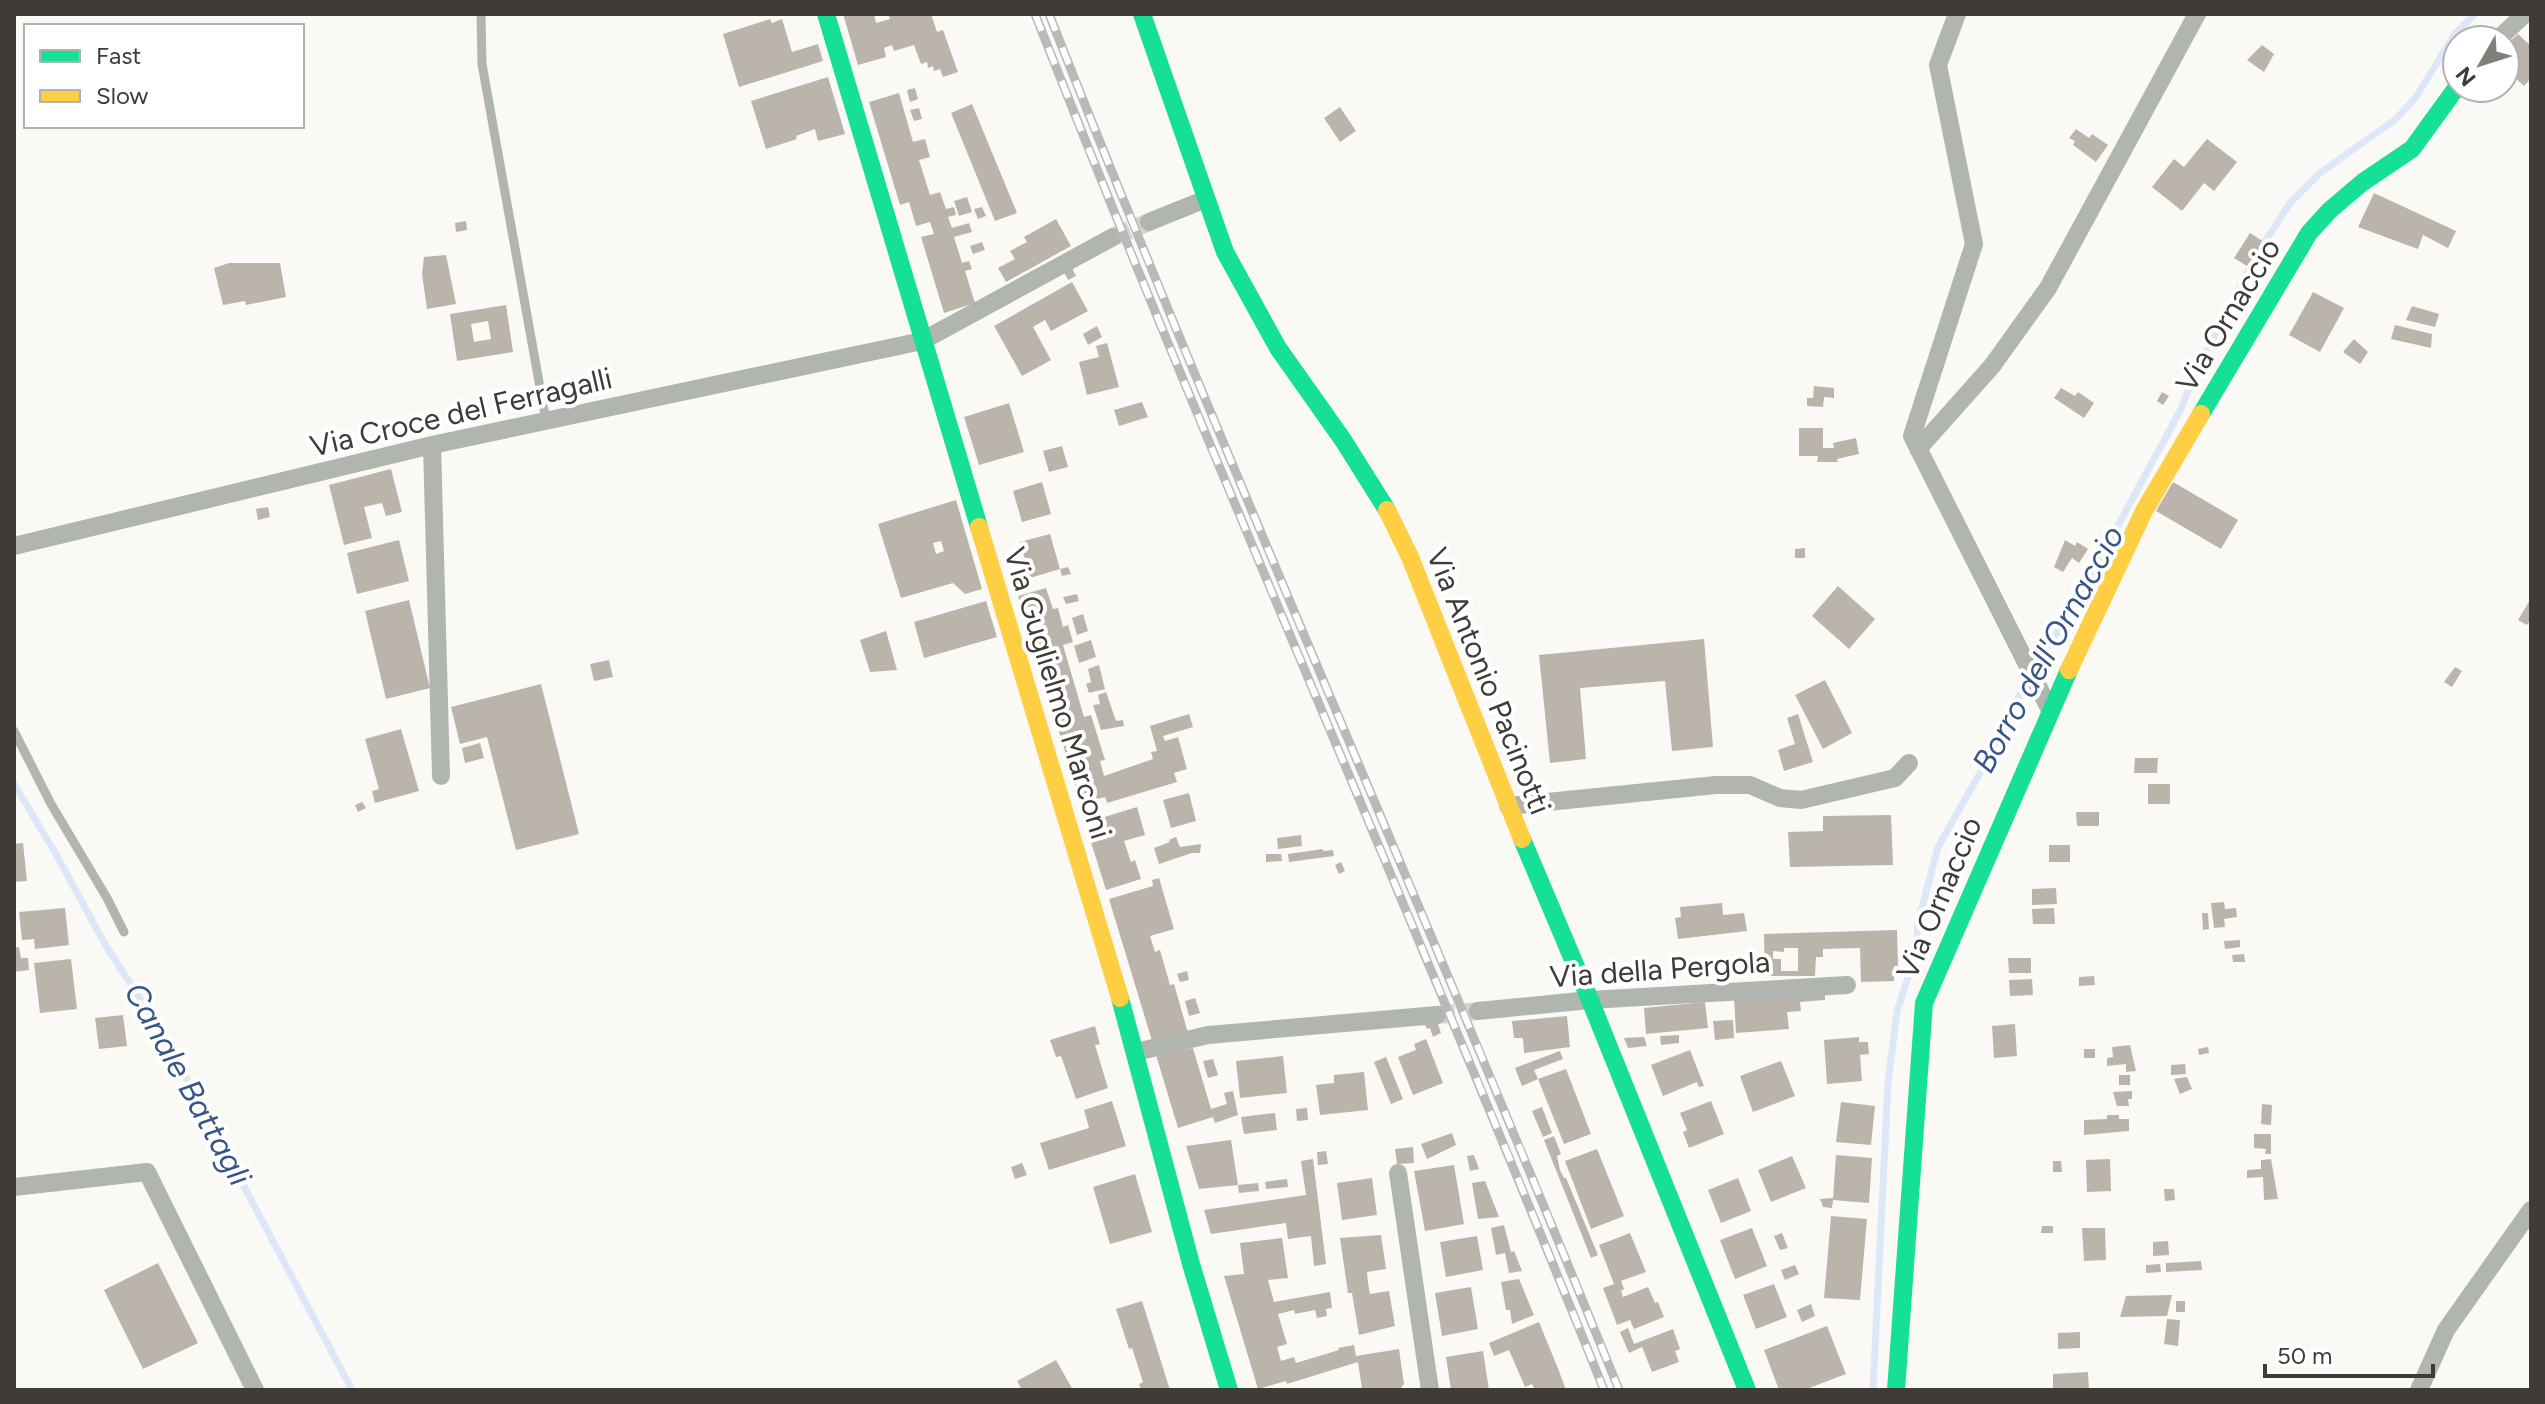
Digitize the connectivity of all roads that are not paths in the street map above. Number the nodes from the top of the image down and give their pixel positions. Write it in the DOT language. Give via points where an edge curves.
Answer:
graph roads {
  1 [pos="481,14"];
  2 [pos="826,14"];
  3 [pos="1142,14"];
  4 [pos="1957,14"];
  5 [pos="2197,14"];
  6 [pos="2445,104"];
  7 [pos="1206,199"];
  8 [pos="1149,222"];
  9 [pos="1113,237"];
  10 [pos="922,341"];
  11 [pos="546,421"];
  12 [pos="432,445"];
  13 [pos="1918,449"];
  14 [pos="14,546"];
  15 [pos="2050,710"];
  16 [pos="14,731"];
  17 [pos="1909,763"];
  18 [pos="441,776"];
  19 [pos="1508,806"];
  20 [pos="124,932"];
  21 [pos="1847,985"];
  22 [pos="1590,1000"];
  23 [pos="1478,1011"];
  24 [pos="1437,1015"];
  25 [pos="1136,1052"];
  26 [pos="1398,1173"];
  27 [pos="14,1187"];
  28 [pos="2531,1210"];
  29 [pos="255,1390"];
  30 [pos="1229,1390"];
  31 [pos="1430,1390"];
  32 [pos="1747,1390"];
  33 [pos="1896,1390"];
  34 [pos="2419,1390"];
  1 -- 11 [label="lane" via="482,64"];
  2 -- 10 [label="street, Via Guglielmo Marconi"];
  3 -- 7 [label="street, Via Antonio Pacinotti"];
  4 -- 13 [label="street" via="1938,65 1974,244 1912,436"];
  5 -- 13 [label="street" via="2048,288 1992,366"];
  6 -- 15 [label="street, Via Ornaccio" via="2412,149 2363,182 2309,233 2144,511"];
  7 -- 8 [label="street"];
  7 -- 19 [label="street, Via Antonio Pacinotti" via="1225,252 1278,348 1375,490 1410,557"];
  9 -- 10 [label="street, Via Croce del Ferragalli"];
  10 -- 11 [label="street, Via Croce del Ferragalli"];
  10 -- 25 [label="street, Via Guglielmo Marconi"];
  11 -- 12 [label="street, Via Croce del Ferragalli"];
  12 -- 14 [label="street, Via Croce del Ferragalli"];
  12 -- 18 [label="street"];
  13 -- 15 [label="street"];
  15 -- 33 [label="street, Via Ornaccio" via="1924,1003"];
  16 -- 20 [label="lane"];
  17 -- 19 [label="street" via="1895,778 1801,800 1780,798 1750,785 1716,785"];
  19 -- 22 [label="street, Via Antonio Pacinotti"];
  21 -- 22 [label="street, Via della Pergola"];
  22 -- 23 [label="street, Via della Pergola"];
  22 -- 32 [label="street, Via Antonio Pacinotti"];
  24 -- 25 [label="street" via="1208,1035"];
  25 -- 30 [label="street, Via Guglielmo Marconi"];
  26 -- 31 [label="street"];
  27 -- 29 [label="street" via="147,1172"];
  28 -- 34 [label="street" via="2446,1330"];
}
